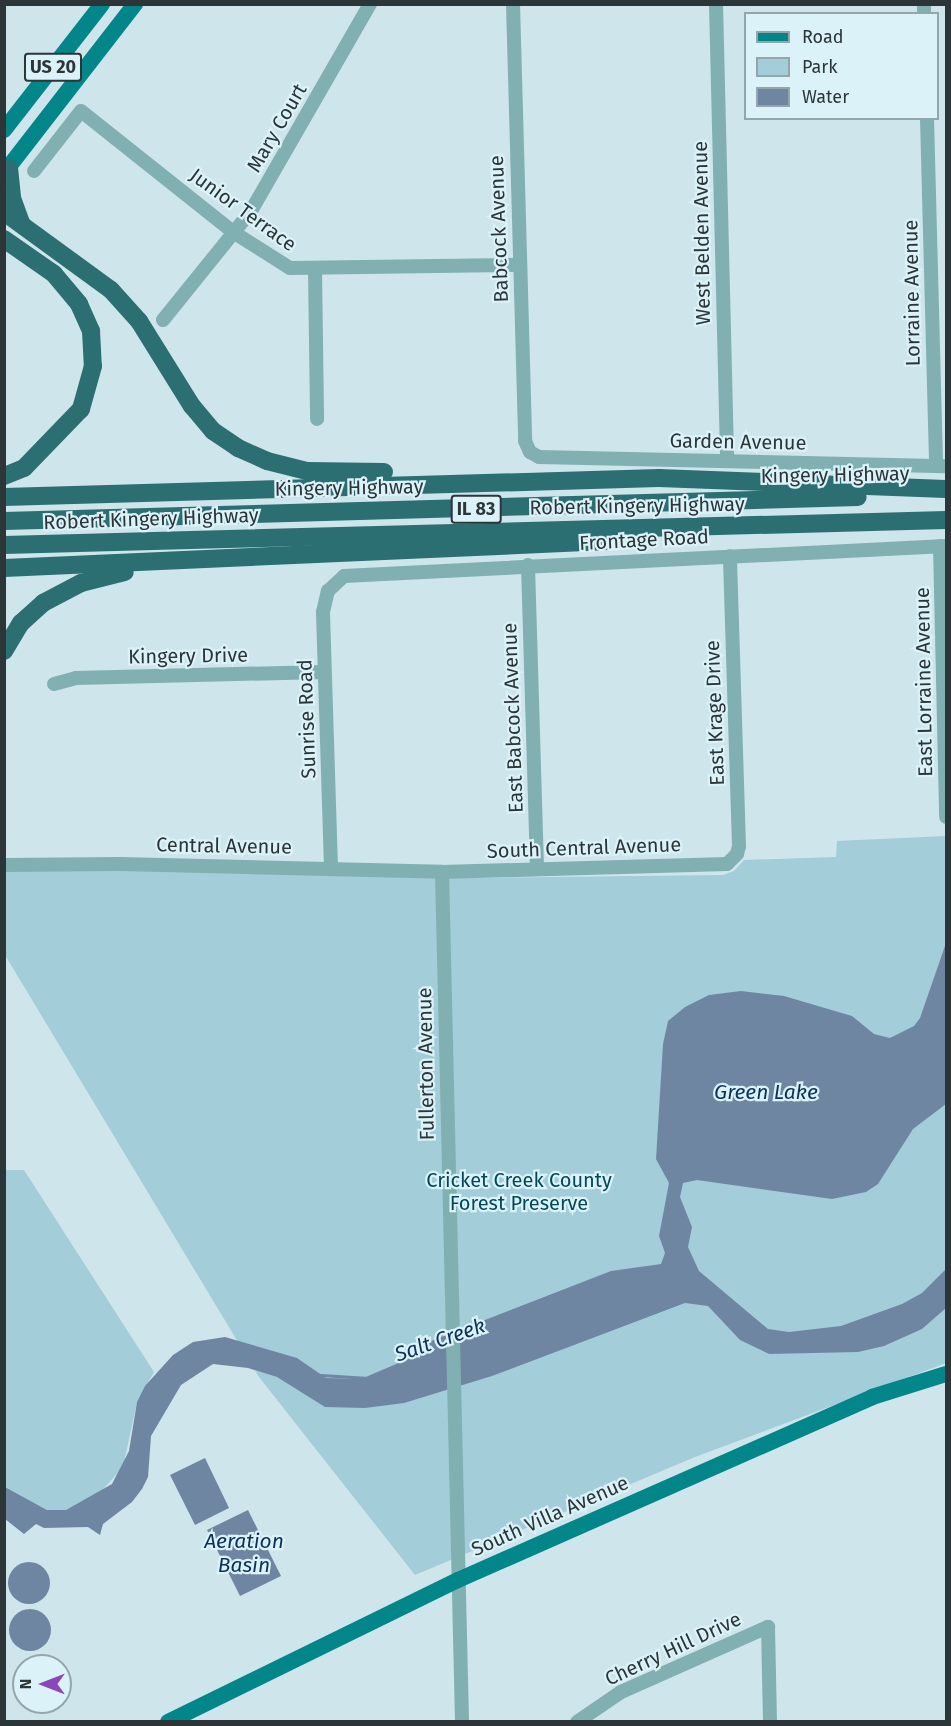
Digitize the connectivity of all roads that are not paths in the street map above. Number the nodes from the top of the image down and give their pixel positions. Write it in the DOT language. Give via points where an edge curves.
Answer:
graph roads {
  1 [pos="102,4"];
  2 [pos="135,4"];
  3 [pos="370,4"];
  4 [pos="513,4"];
  5 [pos="716,4"];
  6 [pos="927,120"];
  7 [pos="4,130"];
  8 [pos="7,170"];
  9 [pos="34,171"];
  10 [pos="4,212"];
  11 [pos="21,223"];
  12 [pos="233,232"];
  13 [pos="7,242"];
  14 [pos="519,265"];
  15 [pos="315,270"];
  16 [pos="163,320"];
  17 [pos="317,419"];
  18 [pos="530,452"];
  19 [pos="727,461"];
  20 [pos="941,466"];
  21 [pos="4,476"];
  22 [pos="524,482"];
  23 [pos="946,489"];
  24 [pos="946,496"];
  25 [pos="4,497"];
  26 [pos="946,520"];
  27 [pos="4,521"];
  28 [pos="839,524"];
  29 [pos="4,545"];
  30 [pos="943,546"];
  31 [pos="364,554"];
  32 [pos="730,556"];
  33 [pos="528,565"];
  34 [pos="4,568"];
  35 [pos="344,576"];
  36 [pos="4,651"];
  37 [pos="324,672"];
  38 [pos="54,684"];
  39 [pos="946,817"];
  40 [pos="727,864"];
  41 [pos="4,865"];
  42 [pos="331,868"];
  43 [pos="537,869"];
  44 [pos="442,872"];
  45 [pos="946,1374"];
  46 [pos="458,1580"];
  47 [pos="175,1720"];
  48 [pos="462,1722"];
  49 [pos="577,1722"];
  50 [pos="770,1722"];
  1 -- 7 [label="main road, US 20"];
  2 -- 8 [label="main road, US 20"];
  3 -- 12 [label="street, Mary Court" via="268,183"];
  4 -- 14 [label="street, Babcock Avenue"];
  5 -- 19 [label="street, West Belden Avenue"];
  6 -- 20 [label="street, Lorraine Avenue"];
  8 -- 11 [label="highway"];
  9 -- 12 [label="street, Junior Terrace" via="81,111"];
  10 -- 11 [label="highway"];
  11 -- 22 [label="highway" via="111,290 139,321 192,406 213,431 238,448 267,461 307,471 439,472"];
  12 -- 15 [label="street, Junior Terrace" via="290,268"];
  12 -- 16 [label="street, Mary Court"];
  13 -- 21 [label="highway" via="54,274 79,304 91,331 93,366 81,409 24,468"];
  14 -- 15 [label="street, Junior Terrace"];
  14 -- 18 [label="street, Babcock Avenue" via="525,441"];
  15 -- 17 [label="street"];
  18 -- 19 [label="street, Garden Avenue" via="538,457"];
  19 -- 20 [label="street, Garden Avenue"];
  22 -- 23 [label="highway" via="659,478"];
  22 -- 25 [label="highway"];
  24 -- 27 [label="highway, Kingery Highway / IL 83"];
  26 -- 28 [label="highway, Robert Kingery Highway / IL 83"];
  28 -- 29 [label="highway, Robert Kingery Highway / IL 83"];
  28 -- 31 [label="highway"];
  30 -- 32 [label="street, Frontage Road"];
  30 -- 39 [label="street, East Lorraine Avenue"];
  31 -- 34 [label="highway"];
  31 -- 36 [label="highway" via="95,578 55,595 32,611"];
  32 -- 33 [label="street, Frontage Road"];
  32 -- 40 [label="street, East Krage Drive" via="739,846 738,854"];
  33 -- 35 [label="street, Frontage Road"];
  33 -- 43 [label="street, East Babcock Avenue"];
  35 -- 37 [label="street, Sunrise Road" via="328,591 323,612"];
  37 -- 38 [label="street, Kingery Drive" via="76,678"];
  37 -- 42 [label="street, Sunrise Road"];
  40 -- 43 [label="street, South Central Avenue"];
  41 -- 42 [label="street, Central Avenue"];
  42 -- 44 [label="street, Central Avenue"];
  43 -- 44 [label="street, South Central Avenue"];
  44 -- 46 [label="street, Fullerton Avenue"];
  45 -- 46 [label="main road, South Villa Avenue" via="872,1397"];
  46 -- 47 [label="main road, South Villa Avenue"];
  46 -- 48 [label="street, Fullerton Avenue"];
  49 -- 50 [label="street, Cherry Hill Drive" via="621,1692 768,1627"];
}
